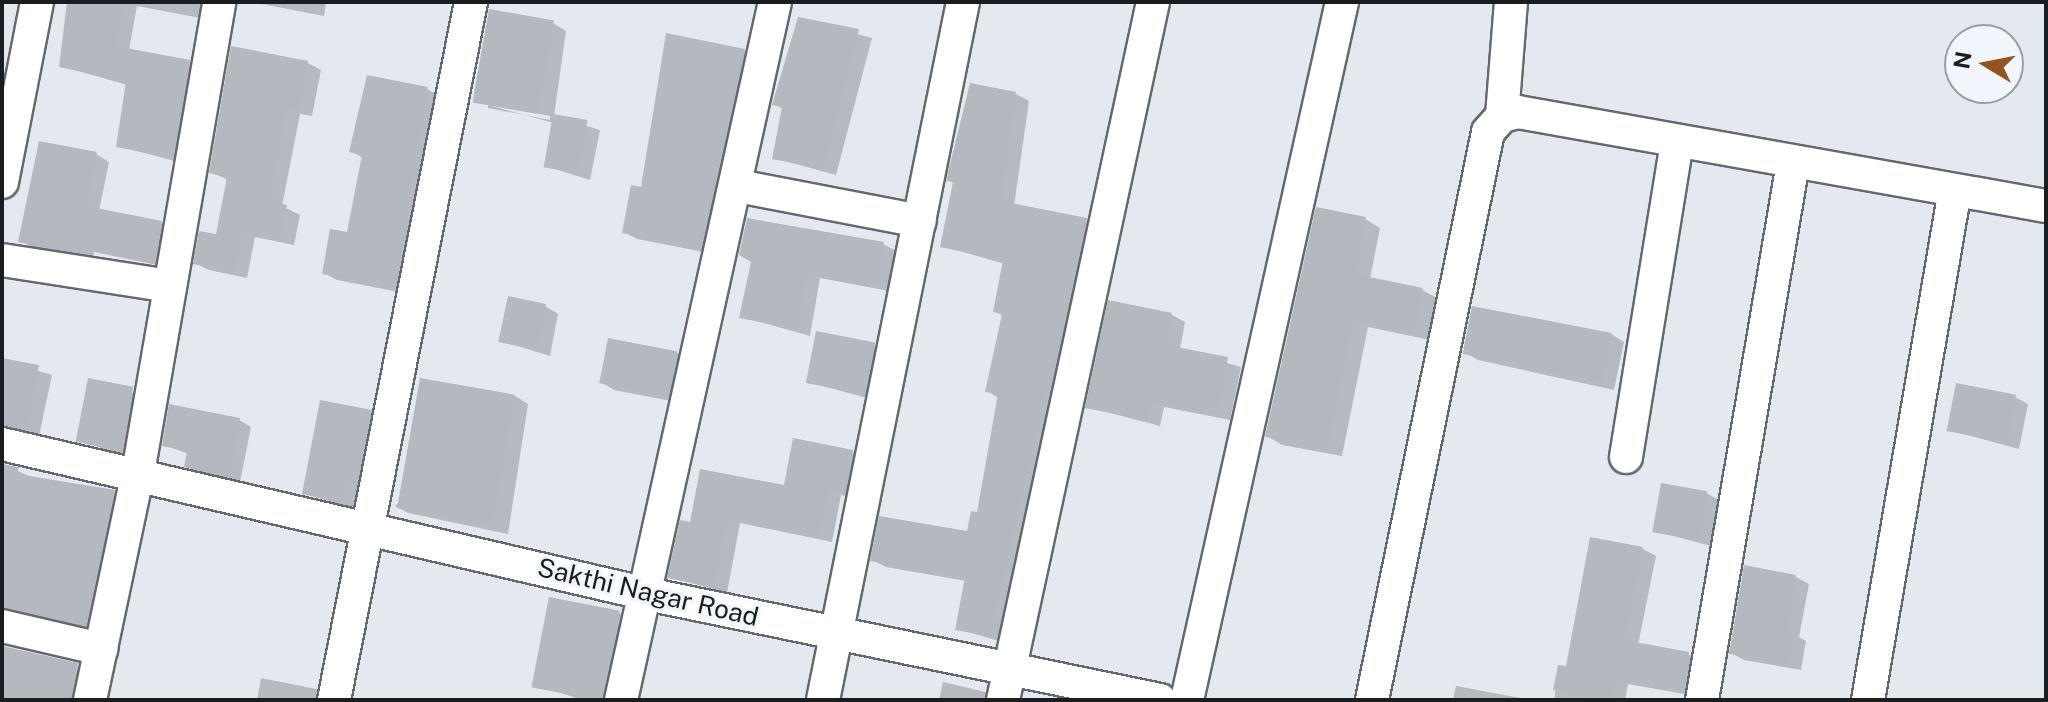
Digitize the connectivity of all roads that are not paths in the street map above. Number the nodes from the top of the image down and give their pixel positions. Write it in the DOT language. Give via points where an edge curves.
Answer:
graph roads {
  1 [pos="37,2"];
  2 [pos="219,2"];
  3 [pos="471,2"];
  4 [pos="775,2"];
  5 [pos="963,2"];
  6 [pos="1153,2"];
  7 [pos="1342,2"];
  8 [pos="1511,2"];
  9 [pos="1502,116"];
  10 [pos="1677,143"];
  11 [pos="1793,163"];
  12 [pos="2,182"];
  13 [pos="738,186"];
  14 [pos="1955,190"];
  15 [pos="2046,206"];
  16 [pos="920,221"];
  17 [pos="2,260"];
  18 [pos="170,286"];
  19 [pos="2,444"];
  20 [pos="1626,457"];
  21 [pos="138,473"];
  22 [pos="365,524"];
  23 [pos="647,594"];
  24 [pos="2,626"];
  25 [pos="839,635"];
  26 [pos="101,649"];
  27 [pos="1011,666"];
  28 [pos="90,700"];
  29 [pos="334,700"];
  30 [pos="621,700"];
  31 [pos="823,700"];
  32 [pos="1003,700"];
  33 [pos="1160,700"];
  34 [pos="1187,700"];
  35 [pos="1372,700"];
  36 [pos="1702,700"];
  37 [pos="1868,700"];
  1 -- 12 [label="street"];
  2 -- 18 [label="street"];
  3 -- 22 [label="street"];
  4 -- 13 [label="street"];
  5 -- 16 [label="street"];
  6 -- 27 [label="street"];
  7 -- 34 [label="street"];
  8 -- 9 [label="street"];
  9 -- 10 [label="street" via="1518,112"];
  9 -- 35 [label="street" via="1488,132"];
  10 -- 11 [label="street"];
  10 -- 20 [label="street"];
  11 -- 14 [label="street"];
  11 -- 36 [label="street"];
  13 -- 16 [label="street"];
  13 -- 23 [label="street"];
  14 -- 15 [label="street"];
  14 -- 37 [label="street"];
  16 -- 25 [label="street"];
  17 -- 18 [label="street"];
  18 -- 21 [label="street"];
  19 -- 21 [label="street, Sakthi Nagar Road"];
  21 -- 22 [label="street, Sakthi Nagar Road"];
  21 -- 26 [label="street"];
  22 -- 23 [label="street, Sakthi Nagar Road"];
  22 -- 29 [label="street"];
  23 -- 25 [label="street, Sakthi Nagar Road"];
  23 -- 30 [label="street"];
  24 -- 26 [label="street"];
  25 -- 27 [label="street, Sakthi Nagar Road"];
  25 -- 31 [label="street"];
  26 -- 28 [label="street"];
  27 -- 32 [label="street"];
  27 -- 33 [label="street, Sakthi Nagar Road"];
}
